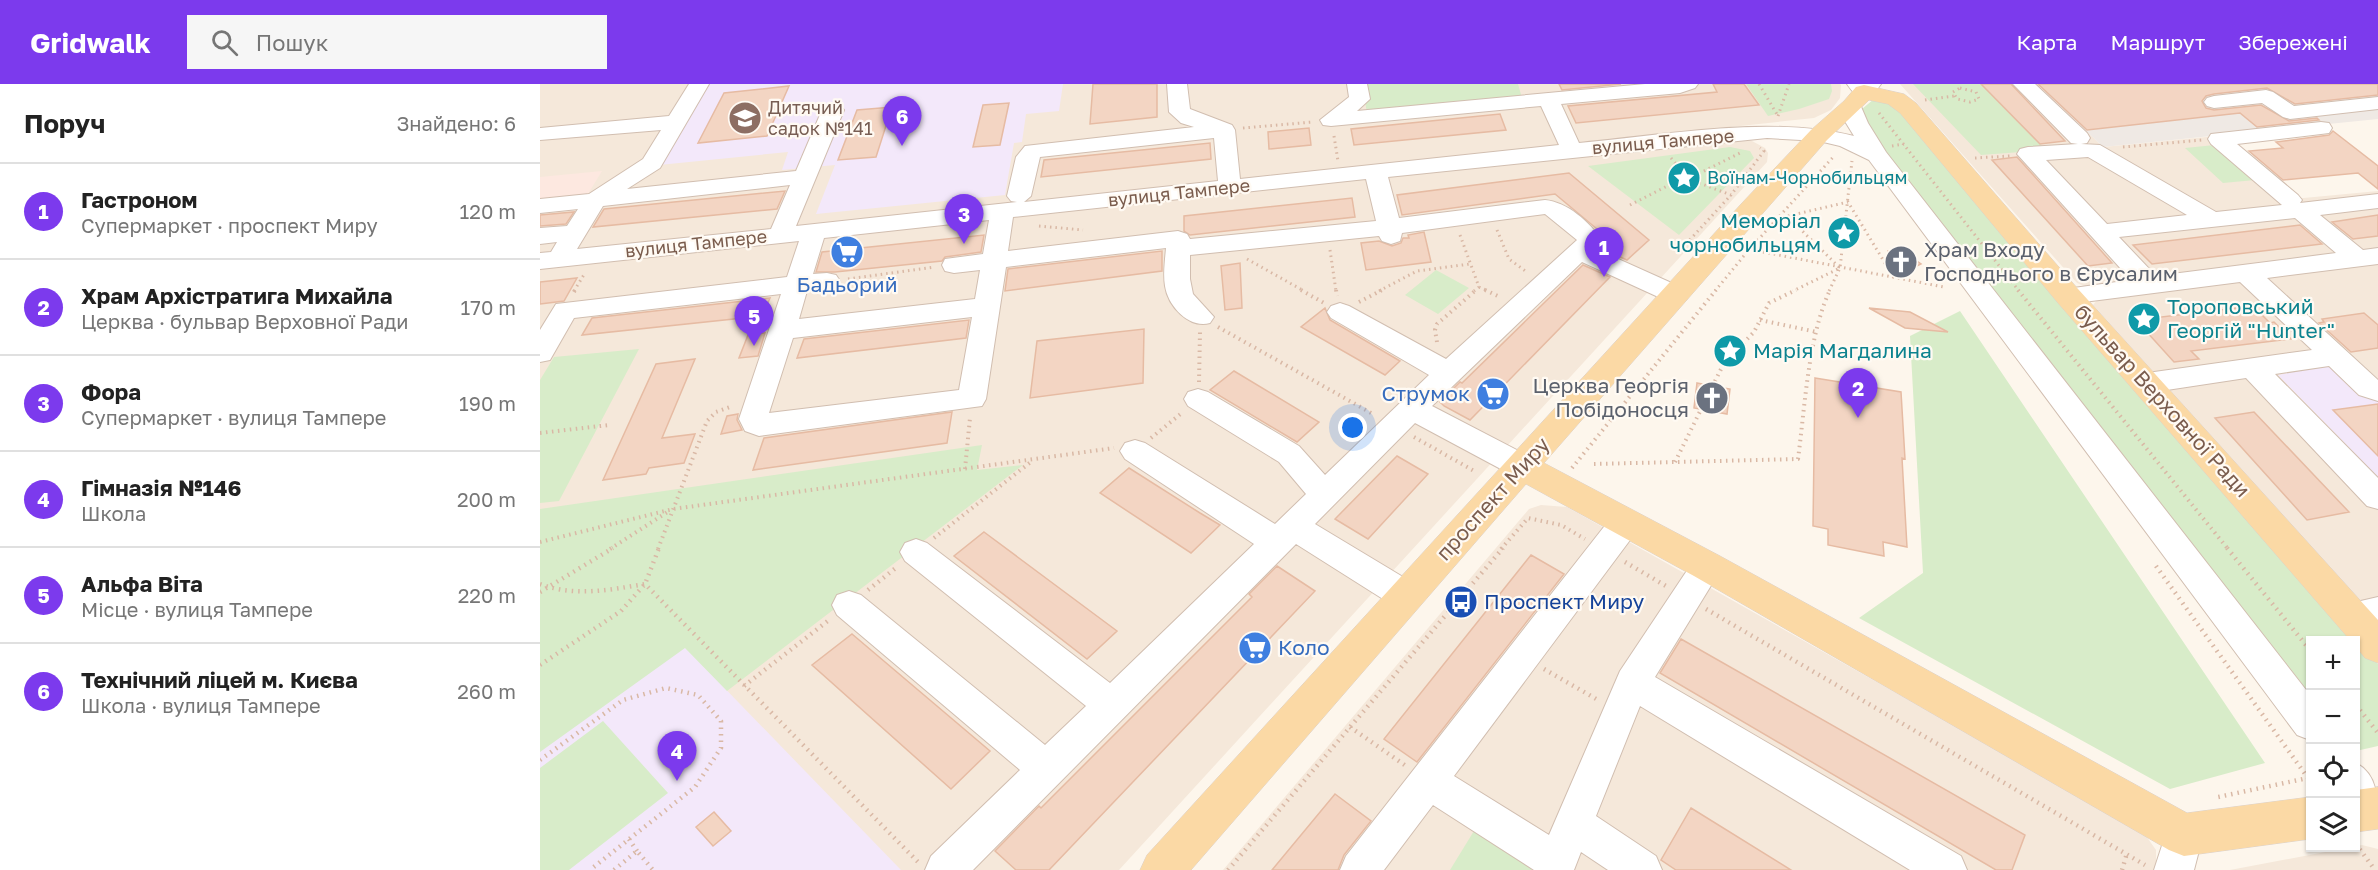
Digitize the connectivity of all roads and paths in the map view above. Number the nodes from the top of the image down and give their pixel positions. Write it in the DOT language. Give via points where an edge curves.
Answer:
graph roads {
  1 [pos="699,84"];
  2 [pos="1177,84"];
  3 [pos="1357,84"];
  4 [pos="1688,84"];
  5 [pos="1759,84"];
  6 [pos="1789,84"];
  7 [pos="2023,84"];
  8 [pos="1865,96"];
  9 [pos="1954,96"];
  10 [pos="1548,99"];
  11 [pos="1916,101"];
  12 [pos="2214,102"];
  13 [pos="2378,102"];
  14 [pos="833,110"];
  15 [pos="1331,120"];
  16 [pos="677,122"];
  17 [pos="2378,123"];
  18 [pos="1224,130"];
  19 [pos="540,134"];
  20 [pos="2219,139"];
  21 [pos="1756,144"];
  22 [pos="1828,144"];
  23 [pos="2086,144"];
  24 [pos="1572,150"];
  25 [pos="1743,152"];
  26 [pos="1865,153"];
  27 [pos="1667,154"];
  28 [pos="2028,154"];
  29 [pos="1952,159"];
  30 [pos="1338,163"];
  31 [pos="1376,172"];
  32 [pos="1683,172"];
  33 [pos="804,177"];
  34 [pos="1694,178"];
  35 [pos="1675,182"];
  36 [pos="1230,187"];
  37 [pos="1179,193"];
  38 [pos="1731,195"];
  39 [pos="595,200"];
  40 [pos="2378,201"];
  41 [pos="1848,202"];
  42 [pos="1010,204"];
  43 [pos="1629,205"];
  44 [pos="2295,205"];
  45 [pos="540,206"];
  46 [pos="1491,215"];
  47 [pos="2211,219"];
  48 [pos="1455,220"];
  49 [pos="813,232"];
  50 [pos="2101,232"];
  51 [pos="575,233"];
  52 [pos="1419,233"];
  53 [pos="1328,234"];
  54 [pos="780,235"];
  55 [pos="540,236"];
  56 [pos="1391,236"];
  57 [pos="1361,239"];
  58 [pos="1178,243"];
  59 [pos="1221,244"];
  60 [pos="1686,244"];
  61 [pos="1580,251"];
  62 [pos="1763,252"];
  63 [pos="2370,259"];
  64 [pos="550,260"];
  65 [pos="995,260"];
  66 [pos="1470,264"];
  67 [pos="954,265"];
  68 [pos="1840,268"];
  69 [pos="2246,273"];
  70 [pos="1894,278"];
  71 [pos="827,281"];
  72 [pos="1545,283"];
  73 [pos="796,285"];
  74 [pos="2150,285"];
  75 [pos="1944,287"];
  76 [pos="1676,295"];
  77 [pos="2068,296"];
  78 [pos="988,306"];
  79 [pos="1340,312"];
  80 [pos="551,316"];
  81 [pos="1201,317"];
  82 [pos="1760,320"];
  83 [pos="782,330"];
  84 [pos="1818,332"];
  85 [pos="540,353"];
  86 [pos="2334,356"];
  87 [pos="2266,366"];
  88 [pos="1448,373"];
  89 [pos="2147,383"];
  90 [pos="2378,391"];
  91 [pos="760,398"];
  92 [pos="972,399"];
  93 [pos="1198,399"];
  94 [pos="1404,417"];
  95 [pos="609,425"];
  96 [pos="540,433"];
  97 [pos="1135,451"];
  98 [pos="1034,460"];
  99 [pos="1675,462"];
  100 [pos="1594,464"];
  101 [pos="1523,467"];
  102 [pos="965,469"];
  103 [pos="1476,472"];
  104 [pos="1582,474"];
  105 [pos="1325,496"];
  106 [pos="2378,497"];
  107 [pos="673,509"];
  108 [pos="1624,523"];
  109 [pos="1285,534"];
  110 [pos="540,542"];
  111 [pos="916,552"];
  112 [pos="2149,557"];
  113 [pos="1707,566"];
  114 [pos="540,584"];
  115 [pos="645,584"];
  116 [pos="548,587"];
  117 [pos="540,592"];
  118 [pos="1406,596"];
  119 [pos="849,605"];
  120 [pos="2365,614"];
  121 [pos="2306,645"];
  122 [pos="2378,646"];
  123 [pos="1523,656"];
  124 [pos="540,665"];
  125 [pos="744,686"];
  126 [pos="1625,697"];
  127 [pos="1112,705"];
  128 [pos="2360,711"];
  129 [pos="2306,718"];
  130 [pos="1350,727"];
  131 [pos="2378,733"];
  132 [pos="540,760"];
  133 [pos="1047,770"];
  134 [pos="1428,781"];
  135 [pos="2306,783"];
  136 [pos="2360,787"];
  137 [pos="2306,789"];
  138 [pos="2306,791"];
  139 [pos="2214,797"];
  140 [pos="2378,808"];
  141 [pos="2360,810"];
  142 [pos="1573,823"];
  143 [pos="629,839"];
  144 [pos="637,851"];
  145 [pos="2360,851"];
  146 [pos="2179,853"];
  147 [pos="1555,866"];
  148 [pos="590,870"];
  149 [pos="614,870"];
  150 [pos="653,870"];
  151 [pos="926,870"];
  152 [pos="945,870"];
  153 [pos="1162,870"];
  154 [pos="1360,870"];
  155 [pos="1642,870"];
  156 [pos="1947,870"];
  157 [pos="2122,870"];
  158 [pos="2152,870"];
  159 [pos="2374,870"];
  1 -- 16 [label="street"];
  2 -- 18 [label="street" via="1180,112"];
  3 -- 15 [label="street" via="1360,99"];
  4 -- 10 [label="street"];
  5 -- 6 [label="path" via="1778,116"];
  7 -- 23 [label="street"];
  8 -- 22 [label="main road, проспект Миру"];
  8 -- 26 [label="street" via="1857,123"];
  8 -- 29 [label="main road, бульвар Верховної Ради" via="1888,96 1904,104"];
  8 -- 121 [label="path"];
  9 -- 9 [label="path" via="1970,102 1980,96 1960,88 1953,92"];
  9 -- 11 [label="path"];
  10 -- 15 [label="street"];
  10 -- 24 [label="street"];
  12 -- 13 [label="street" via="2266,96 2289,113"];
  14 -- 33 [label="street"];
  15 -- 18 [label="path"];
  15 -- 30 [label="path"];
  16 -- 19 [label="street"];
  16 -- 39 [label="street" via="652,163"];
  17 -- 20 [label="street"];
  18 -- 36 [label="street"];
  18 -- 42 [label="street" via="1033,151 1027,157"];
  20 -- 23 [label="path"];
  20 -- 44 [label="street"];
  21 -- 38 [label="path" via="1764,151"];
  22 -- 24 [label="street, вулиця Тампере" via="1767,132"];
  22 -- 26 [label="street" via="1847,141"];
  22 -- 76 [label="main road, проспект Миру"];
  22 -- 104 [label="path" via="1747,252 1572,468"];
  23 -- 28 [label="street"];
  23 -- 47 [label="street"];
  24 -- 31 [label="street, вулиця Тампере"];
  25 -- 34 [label="path"];
  26 -- 41 [label="path"];
  26 -- 129 [label="street"];
  27 -- 32 [label="path"];
  28 -- 29 [label="path"];
  28 -- 50 [label="street"];
  29 -- 77 [label="main road, бульвар Верховної Ради"];
  31 -- 36 [label="street, вулиця Тампере"];
  31 -- 56 [label="street"];
  32 -- 34 [label="path"];
  32 -- 35 [label="path" via="1674,174"];
  33 -- 39 [label="street"];
  33 -- 54 [label="street"];
  34 -- 35 [label="path" via="1687,185"];
  34 -- 38 [label="path"];
  35 -- 43 [label="path"];
  36 -- 37 [label="street, вулиця Тампере"];
  37 -- 42 [label="street, вулиця Тампере"];
  37 -- 58 [label="street"];
  38 -- 60 [label="path"];
  39 -- 45 [label="street"];
  39 -- 51 [label="street"];
  40 -- 44 [label="street"];
  41 -- 68 [label="path"];
  41 -- 68 [label="path" via="1787,216"];
  41 -- 70 [label="path"];
  42 -- 49 [label="street, вулиця Тампере"];
  42 -- 65 [label="street"];
  44 -- 47 [label="street"];
  44 -- 63 [label="street"];
  46 -- 48 [label="street"];
  46 -- 61 [label="street" via="1554,208 1590,238"];
  46 -- 72 [label="path" via="1509,259"];
  47 -- 50 [label="street"];
  48 -- 53 [label="street"];
  48 -- 66 [label="path"];
  49 -- 54 [label="street, вулиця Тампере"];
  49 -- 73 [label="street"];
  50 -- 74 [label="street"];
  51 -- 55 [label="street"];
  51 -- 64 [label="street"];
  52 -- 56 [label="street"];
  53 -- 59 [label="street"];
  53 -- 79 [label="path"];
  54 -- 64 [label="street, вулиця Тампере"];
  56 -- 57 [label="street"];
  58 -- 59 [label="street"];
  58 -- 65 [label="street"];
  58 -- 81 [label="street" via="1179,295"];
  59 -- 79 [label="path"];
  61 -- 72 [label="street"];
  61 -- 76 [label="street"];
  62 -- 68 [label="path"];
  63 -- 69 [label="street"];
  65 -- 67 [label="street"];
  65 -- 78 [label="street"];
  66 -- 79 [label="path" via="1417,271"];
  66 -- 88 [label="path" via="1479,287 1441,319 1435,330"];
  67 -- 71 [label="path"];
  68 -- 70 [label="path"];
  68 -- 82 [label="path" via="1769,303"];
  68 -- 84 [label="path" via="1822,307"];
  69 -- 74 [label="street"];
  69 -- 86 [label="street"];
  70 -- 75 [label="path"];
  71 -- 73 [label="street"];
  72 -- 88 [label="street"];
  73 -- 80 [label="street" via="565,310"];
  73 -- 83 [label="street"];
  74 -- 77 [label="street"];
  76 -- 101 [label="main road, проспект Миру"];
  77 -- 89 [label="main road, бульвар Верховної Ради"];
  78 -- 83 [label="street"];
  78 -- 92 [label="street"];
  79 -- 88 [label="street"];
  80 -- 85 [label="street"];
  81 -- 93 [label="path"];
  81 -- 94 [label="path"];
  82 -- 84 [label="path"];
  82 -- 99 [label="path" via="1754,332 1724,363"];
  83 -- 91 [label="street"];
  84 -- 99 [label="path" via="1798,459"];
  86 -- 87 [label="street"];
  86 -- 90 [label="street" via="2369,388"];
  87 -- 89 [label="street"];
  87 -- 106 [label="street"];
  88 -- 94 [label="street"];
  89 -- 120 [label="main road, бульвар Верховної Ради"];
  91 -- 92 [label="street" via="753,419 766,425"];
  91 -- 107 [label="path" via="711,416"];
  92 -- 102 [label="path"];
  93 -- 97 [label="path"];
  93 -- 105 [label="street" via="1289,454"];
  94 -- 101 [label="street"];
  94 -- 103 [label="path"];
  94 -- 105 [label="street"];
  95 -- 96 [label="path"];
  97 -- 98 [label="path" via="1125,447"];
  97 -- 109 [label="street"];
  98 -- 102 [label="path"];
  98 -- 111 [label="path"];
  99 -- 100 [label="path"];
  101 -- 108 [label="main road"];
  101 -- 118 [label="main road, проспект Миру"];
  102 -- 107 [label="path"];
  105 -- 109 [label="street"];
  107 -- 110 [label="path"];
  107 -- 115 [label="path"];
  107 -- 116 [label="path"];
  108 -- 113 [label="main road"];
  108 -- 123 [label="street"];
  109 -- 118 [label="street"];
  109 -- 127 [label="street"];
  111 -- 119 [label="path"];
  111 -- 127 [label="street"];
  112 -- 135 [label="path"];
  113 -- 126 [label="street"];
  113 -- 146 [label="main road"];
  114 -- 116 [label="path"];
  115 -- 116 [label="path" via="586,592"];
  115 -- 124 [label="path" via="621,610"];
  115 -- 125 [label="path"];
  116 -- 117 [label="path"];
  118 -- 153 [label="main road, проспект Миру"];
  119 -- 125 [label="path"];
  119 -- 133 [label="street"];
  120 -- 122 [label="main road, бульвар Верховної Ради"];
  123 -- 126 [label="path"];
  123 -- 134 [label="street"];
  125 -- 151 [label="path"];
  126 -- 142 [label="street"];
  126 -- 156 [label="street"];
  127 -- 133 [label="street"];
  128 -- 131 [label="path"];
  130 -- 134 [label="path"];
  132 -- 143 [label="path" via="623,700 666,688 698,695 721,721 721,747 695,787"];
  133 -- 152 [label="street"];
  134 -- 147 [label="street"];
  134 -- 154 [label="street"];
  136 -- 140 [label="street"];
  137 -- 139 [label="path"];
  138 -- 146 [label="main road"];
  140 -- 141 [label="main road"];
  142 -- 147 [label="street"];
  142 -- 155 [label="street"];
  143 -- 144 [label="path"];
  143 -- 148 [label="path"];
  144 -- 149 [label="path"];
  144 -- 150 [label="path"];
  145 -- 159 [label="path"];
  157 -- 158 [label="path" via="2127,853"];
}
